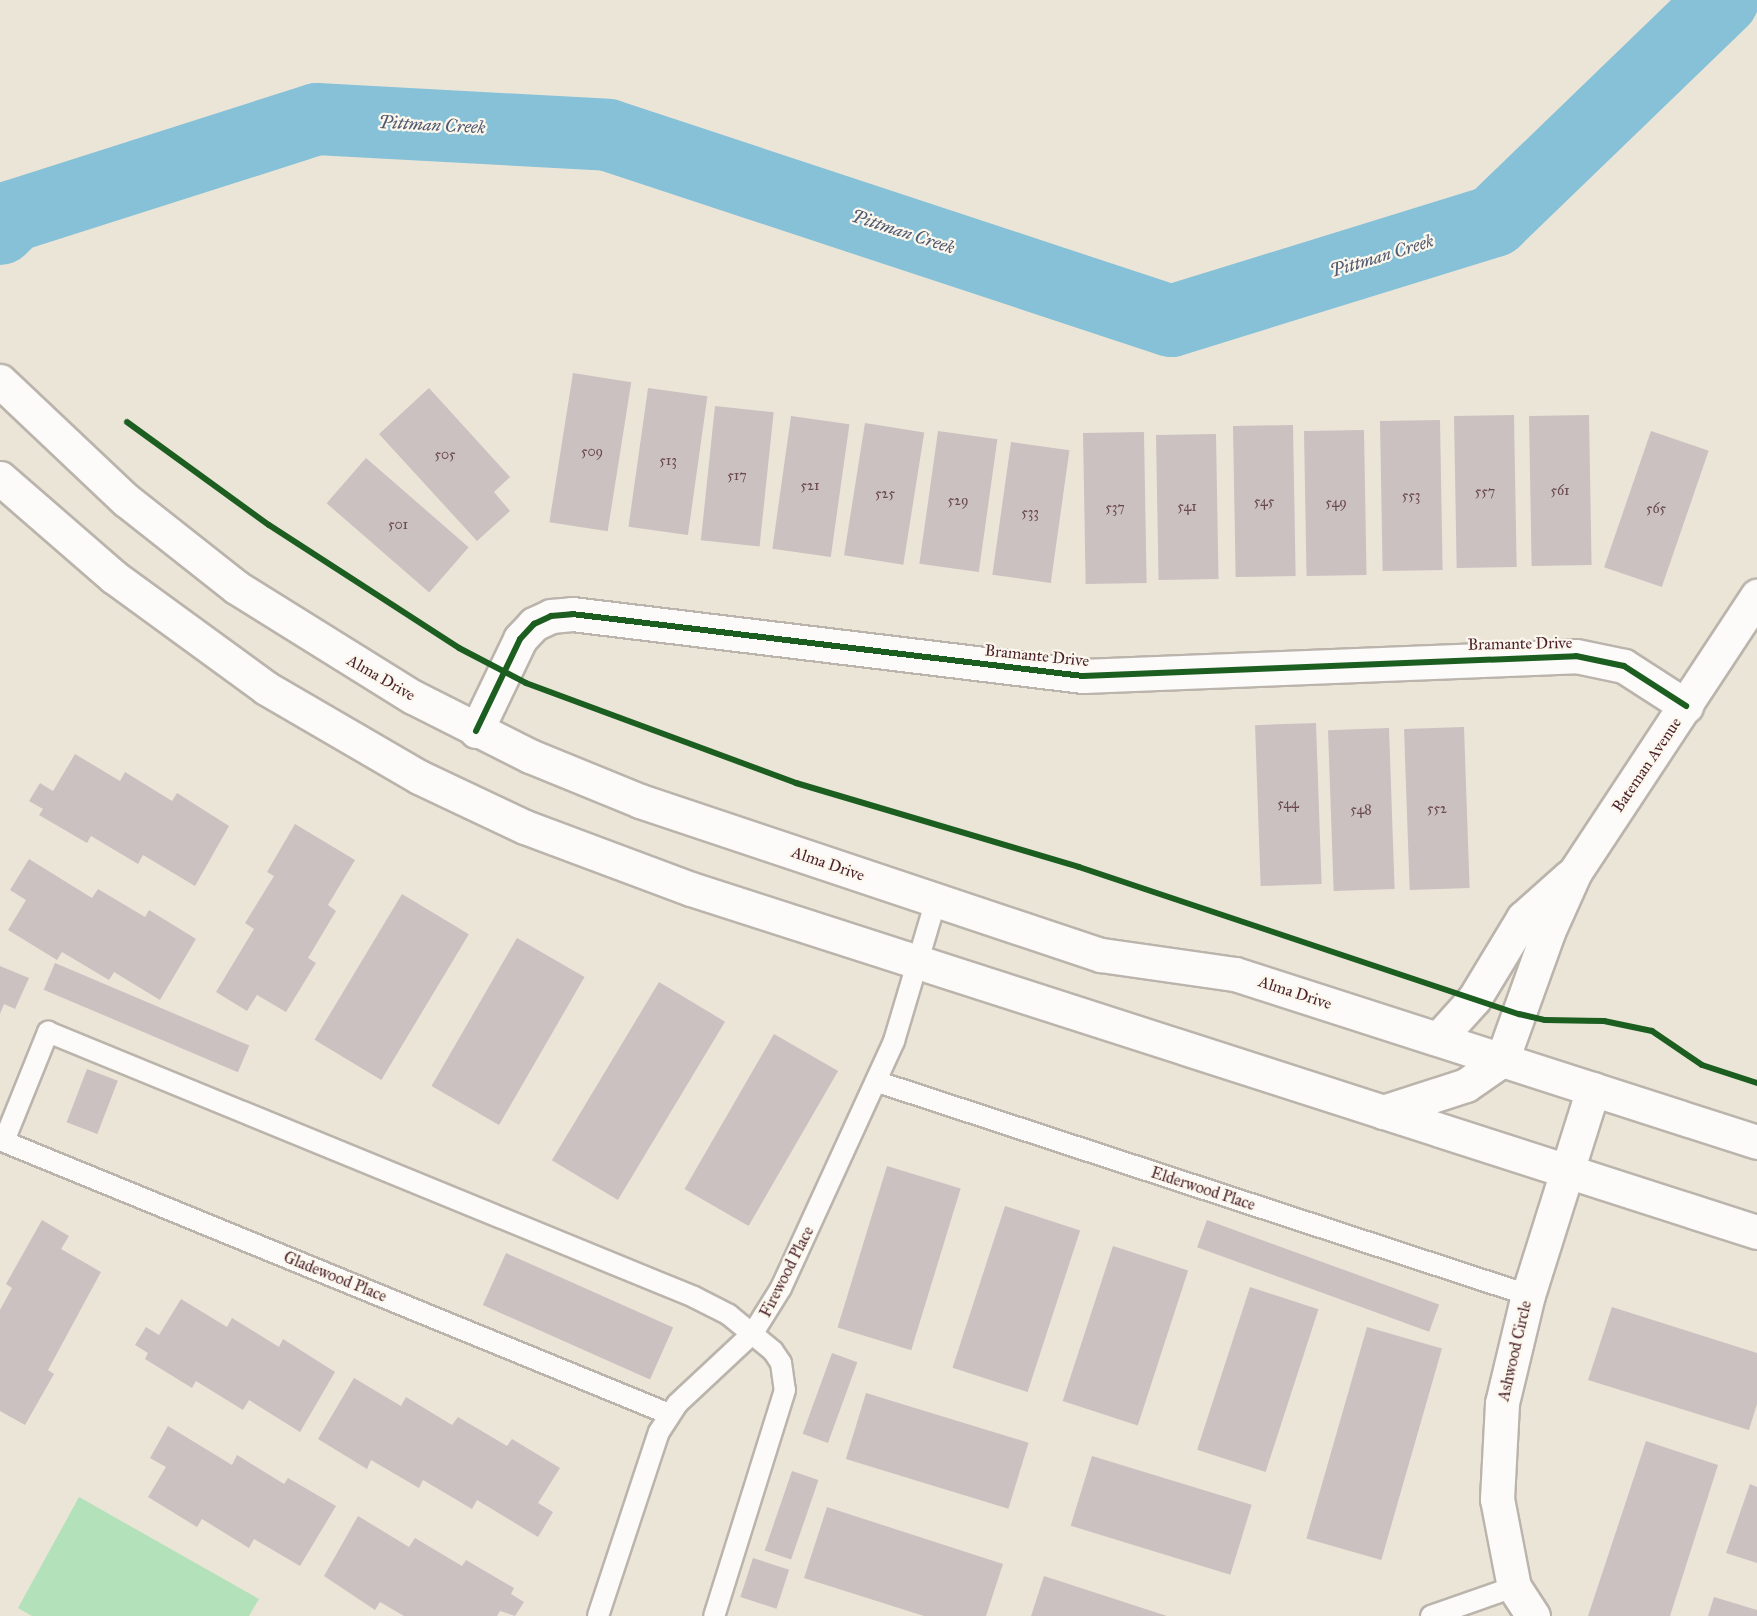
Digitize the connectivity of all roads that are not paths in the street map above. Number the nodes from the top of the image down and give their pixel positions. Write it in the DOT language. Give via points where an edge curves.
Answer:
graph roads {
  1 [pos="0,381"];
  2 [pos="0,478"];
  3 [pos="1757,596"];
  4 [pos="1686,706"];
  5 [pos="476,731"];
  6 [pos="1575,872"];
  7 [pos="936,900"];
  8 [pos="916,962"];
  9 [pos="1438,1039"];
  10 [pos="1502,1060"];
  11 [pos="878,1082"];
  12 [pos="1593,1089"];
  13 [pos="1383,1112"];
  14 [pos="2,1140"];
  15 [pos="1757,1142"];
  16 [pos="1568,1171"];
  17 [pos="1757,1232"];
  18 [pos="1528,1295"];
  19 [pos="753,1333"];
  20 [pos="669,1414"];
  21 [pos="1514,1587"];
  22 [pos="598,1616"];
  23 [pos="714,1616"];
  24 [pos="1431,1616"];
  25 [pos="1533,1616"];
  1 -- 5 [label="main road, Alma Drive" via="126,500 236,587 351,661"];
  2 -- 8 [label="main road" via="114,577 217,655 316,719 409,771 525,827 635,870"];
  3 -- 4 [label="main road, Bateman Avenue"];
  4 -- 5 [label="main road, Bramante Drive" via="1624,666 1576,656 1083,676 572,614 551,616 534,624 520,639"];
  4 -- 6 [label="main road, Bateman Avenue"];
  5 -- 7 [label="main road, Alma Drive" via="640,801"];
  6 -- 9 [label="main road, Bateman Avenue" via="1523,918 1474,999"];
  6 -- 10 [label="main road, Bateman Avenue" via="1548,932"];
  7 -- 8 [label="lane, Firewood Place"];
  7 -- 9 [label="main road, Alma Drive" via="1101,955 1235,974"];
  8 -- 11 [label="lane, Firewood Place"];
  8 -- 13 [label="main road"];
  9 -- 10 [label="main road, Alma Drive"];
  10 -- 12 [label="main road, Alma Drive"];
  10 -- 13 [label="main road" via="1466,1085"];
  11 -- 18 [label="lane, Elderwood Place"];
  11 -- 19 [label="lane, Firewood Place" via="781,1288"];
  12 -- 15 [label="main road, Alma Drive"];
  12 -- 16 [label="main road, Ashwood Circle"];
  13 -- 16 [label="main road"];
  14 -- 19 [label="lane" via="48,1032 694,1297"];
  14 -- 20 [label="lane, Gladewood Place"];
  16 -- 17 [label="main road"];
  16 -- 18 [label="main road, Ashwood Circle"];
  18 -- 21 [label="main road, Ashwood Circle" via="1502,1403 1498,1478 1497,1499"];
  19 -- 20 [label="lane, Firewood Place"];
  19 -- 23 [label="lane" via="781,1363 784,1390"];
  20 -- 22 [label="lane, Firewood Place" via="645,1465"];
  21 -- 24 [label="lane"];
  21 -- 25 [label="main road, Ashwood Circle"];
}
